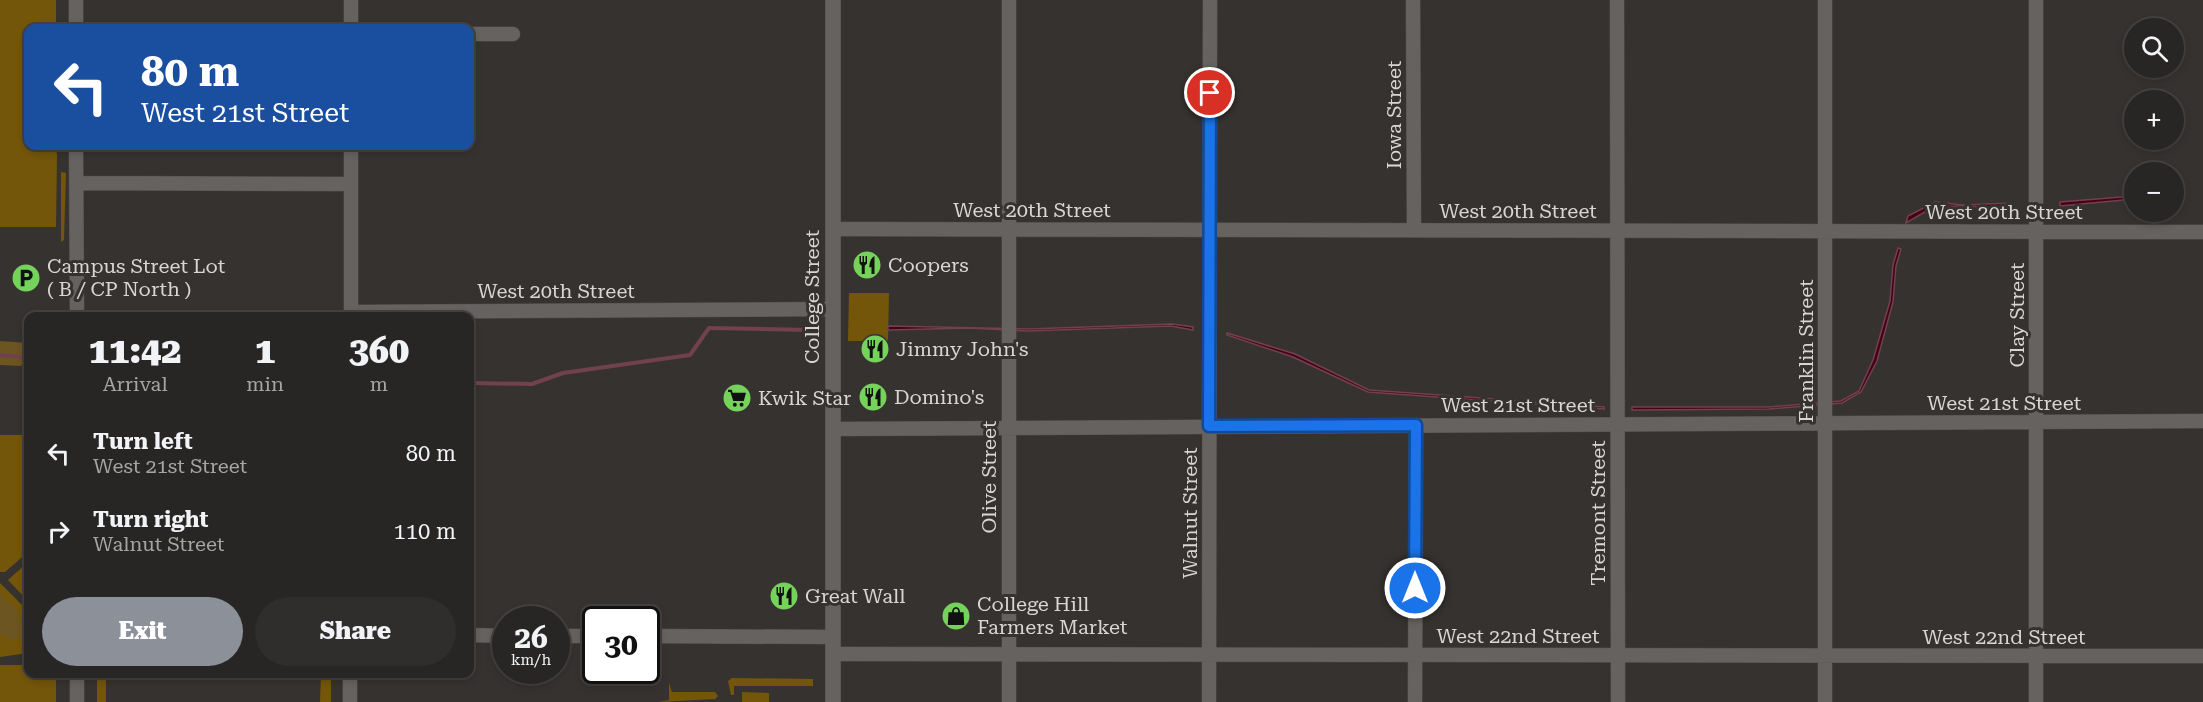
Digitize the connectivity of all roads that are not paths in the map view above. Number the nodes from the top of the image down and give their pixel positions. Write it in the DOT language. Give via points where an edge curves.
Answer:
graph roads {
  1 [pos="76,0"];
  2 [pos="351,0"];
  3 [pos="833,0"];
  4 [pos="1009,0"];
  5 [pos="1210,0"];
  6 [pos="1413,0"];
  7 [pos="1617,0"];
  8 [pos="1825,0"];
  9 [pos="2036,0"];
  10 [pos="76,24"];
  11 [pos="351,24"];
  12 [pos="474,34"];
  13 [pos="513,34"];
  14 [pos="76,150"];
  15 [pos="351,150"];
  16 [pos="76,183"];
  17 [pos="351,184"];
  18 [pos="833,229"];
  19 [pos="1009,230"];
  20 [pos="1209,230"];
  21 [pos="1414,230"];
  22 [pos="1617,231"];
  23 [pos="1825,231"];
  24 [pos="2036,232"];
  25 [pos="2203,232"];
  26 [pos="833,309"];
  27 [pos="77,312"];
  28 [pos="351,312"];
  29 [pos="474,313"];
  30 [pos="1825,417"];
  31 [pos="2203,421"];
  32 [pos="2036,422"];
  33 [pos="1618,424"];
  34 [pos="1416,425"];
  35 [pos="1209,426"];
  36 [pos="1009,428"];
  37 [pos="833,429"];
  38 [pos="474,635"];
  39 [pos="492,636"];
  40 [pos="660,636"];
  41 [pos="833,637"];
  42 [pos="833,654"];
  43 [pos="1009,654"];
  44 [pos="1209,655"];
  45 [pos="1415,655"];
  46 [pos="1618,656"];
  47 [pos="1825,656"];
  48 [pos="2036,656"];
  49 [pos="2203,656"];
  50 [pos="77,678"];
  51 [pos="350,678"];
  52 [pos="77,702"];
  53 [pos="350,702"];
  54 [pos="833,702"];
  55 [pos="1009,702"];
  56 [pos="1209,702"];
  57 [pos="1415,702"];
  58 [pos="1618,702"];
  59 [pos="1825,702"];
  60 [pos="2036,702"];
  1 -- 10 [label="street"];
  2 -- 11 [label="street"];
  3 -- 18 [label="street, College Street"];
  4 -- 19 [label="street, Olive Street"];
  5 -- 20 [label="street, Walnut Street"];
  6 -- 21 [label="street, Iowa Street"];
  7 -- 22 [label="street, Tremont Street"];
  8 -- 23 [label="street, Franklin Street"];
  9 -- 24 [label="street, Clay Street"];
  12 -- 13 [label="street"];
  14 -- 16 [label="street"];
  15 -- 17 [label="street"];
  16 -- 17 [label="street"];
  16 -- 27 [label="street"];
  17 -- 28 [label="street"];
  18 -- 19 [label="street, West 20th Street"];
  18 -- 26 [label="street, College Street"];
  19 -- 20 [label="street, West 20th Street"];
  19 -- 36 [label="street, Olive Street"];
  20 -- 21 [label="street, West 20th Street"];
  20 -- 35 [label="street, Walnut Street"];
  21 -- 22 [label="street, West 20th Street"];
  22 -- 23 [label="street, West 20th Street"];
  22 -- 33 [label="street, Tremont Street"];
  23 -- 24 [label="street, West 20th Street"];
  23 -- 30 [label="street, Franklin Street"];
  24 -- 25 [label="street, West 20th Street"];
  24 -- 32 [label="street, Clay Street"];
  26 -- 29 [label="street, West 20th Street"];
  26 -- 37 [label="street, College Street"];
  30 -- 32 [label="street, West 21st Street"];
  30 -- 33 [label="street, West 21st Street"];
  30 -- 47 [label="street, Franklin Street"];
  31 -- 32 [label="street, West 21st Street"];
  32 -- 48 [label="street, Clay Street"];
  33 -- 34 [label="street, West 21st Street"];
  33 -- 46 [label="street, Tremont Street"];
  34 -- 35 [label="street, West 21st Street"];
  34 -- 45 [label="street"];
  35 -- 36 [label="street, West 21st Street"];
  35 -- 44 [label="street, Walnut Street"];
  36 -- 37 [label="street, West 21st Street"];
  36 -- 43 [label="street, Olive Street"];
  37 -- 41 [label="street, College Street"];
  38 -- 39 [label="street"];
  40 -- 41 [label="street"];
  41 -- 42 [label="street, College Street"];
  42 -- 43 [label="street, West 22nd Street"];
  42 -- 54 [label="street, College Street"];
  43 -- 44 [label="street, West 22nd Street"];
  43 -- 55 [label="street, Olive Street"];
  44 -- 45 [label="street, West 22nd Street"];
  44 -- 56 [label="street, Walnut Street"];
  45 -- 46 [label="street, West 22nd Street"];
  45 -- 57 [label="street"];
  46 -- 47 [label="street, West 22nd Street"];
  46 -- 58 [label="street, Tremont Street"];
  47 -- 48 [label="street, West 22nd Street"];
  47 -- 59 [label="street, Franklin Street"];
  48 -- 49 [label="street, West 22nd Street"];
  48 -- 60 [label="street, Clay Street"];
  50 -- 52 [label="street"];
  51 -- 53 [label="street"];
}
